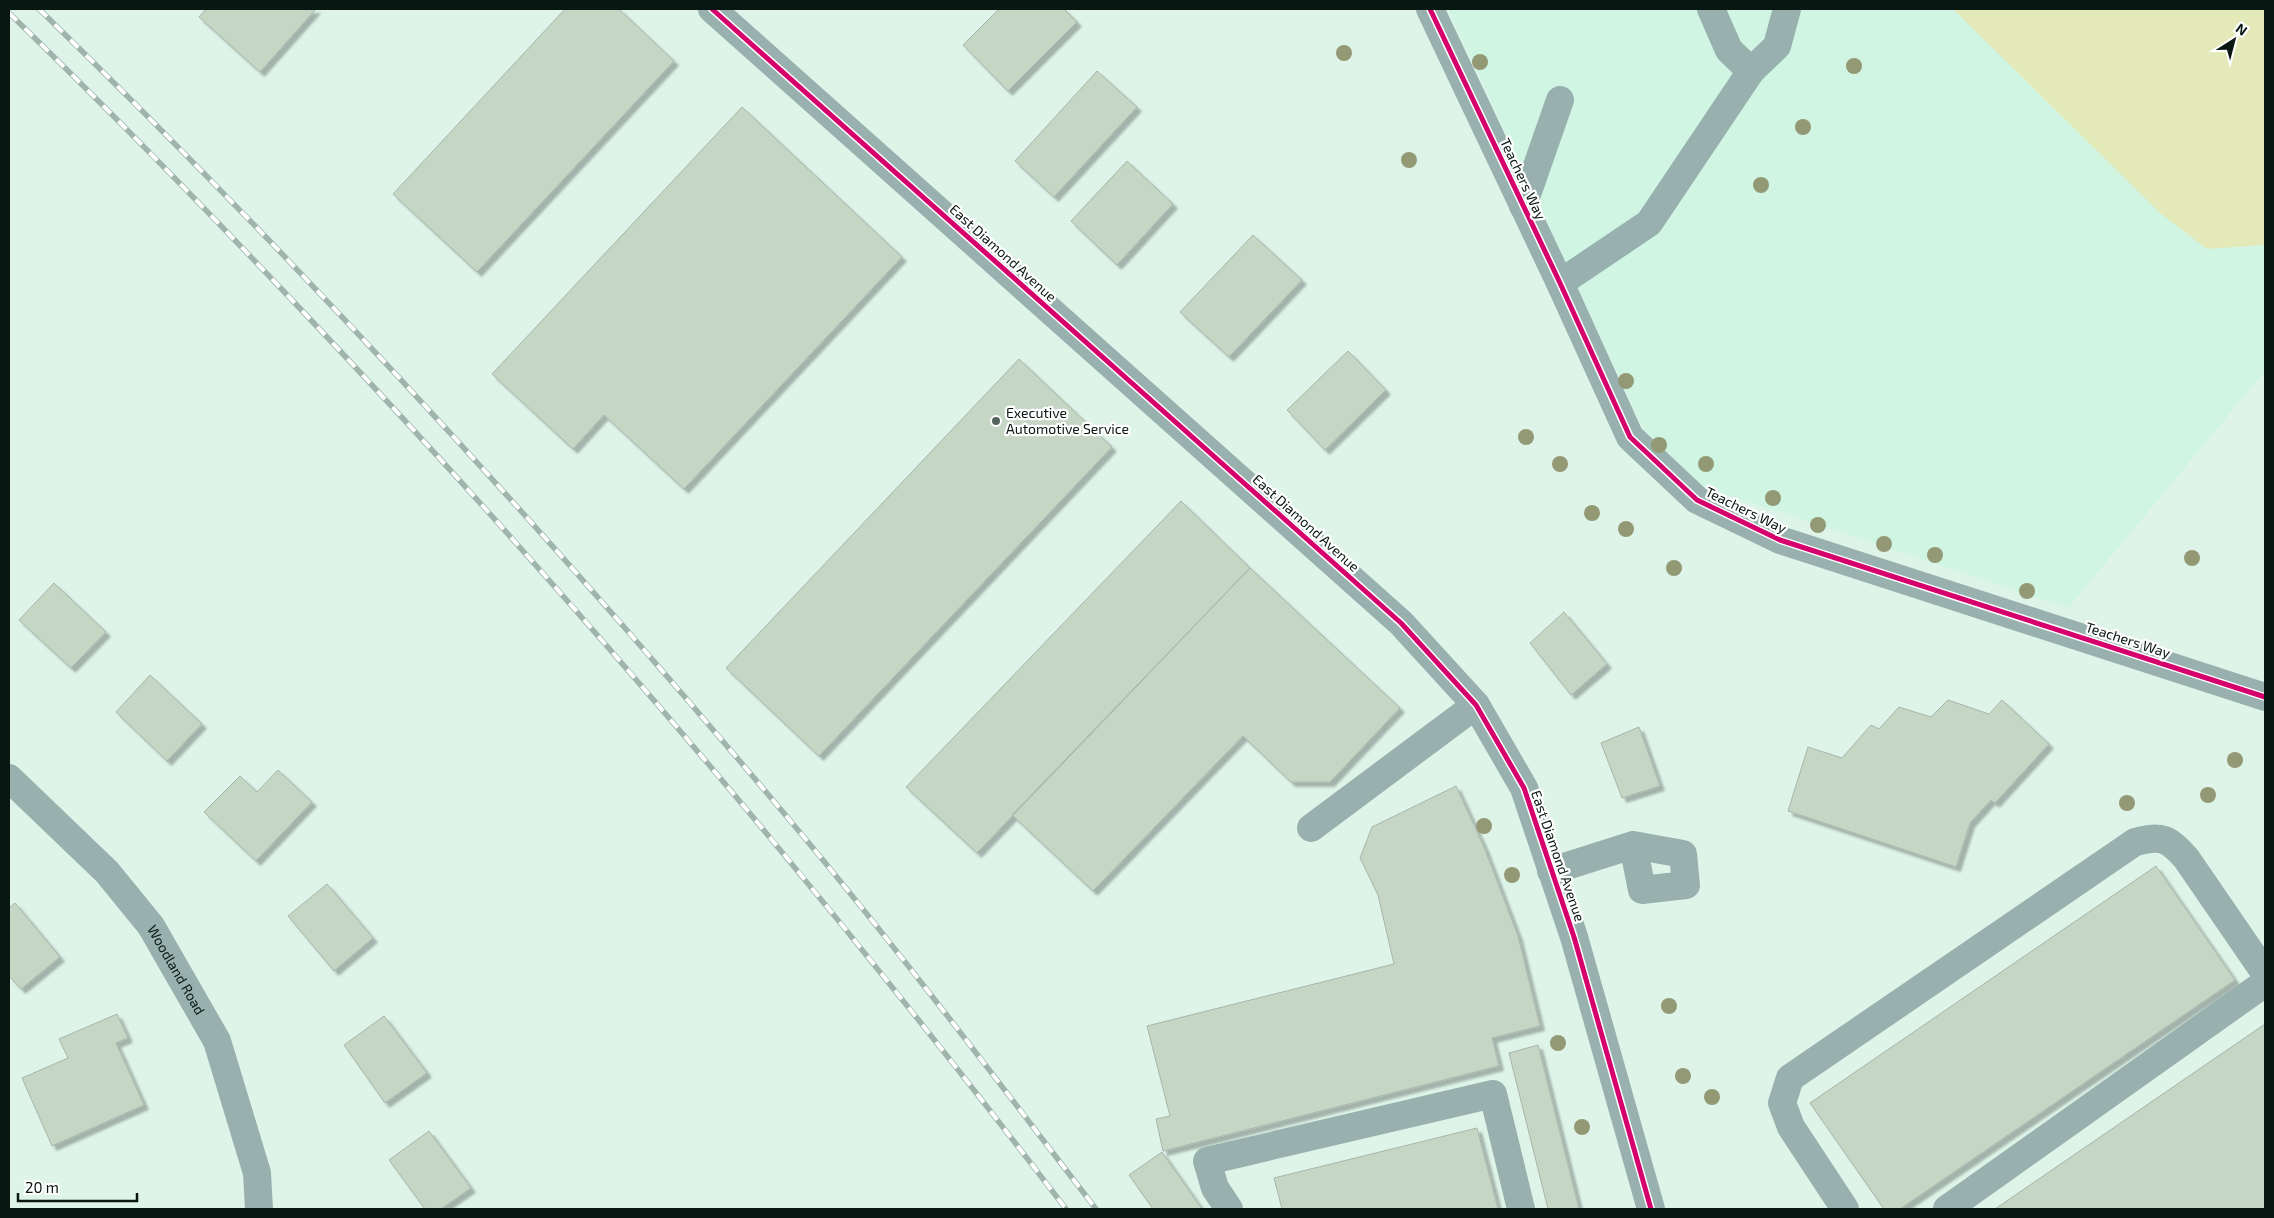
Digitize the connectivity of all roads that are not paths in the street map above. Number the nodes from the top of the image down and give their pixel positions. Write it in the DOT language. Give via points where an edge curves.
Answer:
graph roads {
  1 [pos="712,9"];
  2 [pos="1430,9"];
  3 [pos="1711,9"];
  4 [pos="1787,9"];
  5 [pos="1750,71"];
  6 [pos="1560,100"];
  7 [pos="1523,206"];
  8 [pos="1560,283"];
  9 [pos="2265,696"];
  10 [pos="1476,705"];
  11 [pos="9,778"];
  12 [pos="1311,828"];
  13 [pos="1633,845"];
  14 [pos="1551,871"];
  15 [pos="2265,973"];
  16 [pos="2265,983"];
  17 [pos="259,1209"];
  18 [pos="1229,1209"];
  19 [pos="1521,1209"];
  20 [pos="1651,1209"];
  21 [pos="1844,1209"];
  22 [pos="1947,1209"];
  1 -- 10 [label="street, East Diamond Avenue" via="1401,623"];
  2 -- 7 [label="street, Teachers Way"];
  3 -- 5 [label="street" via="1729,50"];
  4 -- 5 [label="street" via="1777,46"];
  5 -- 8 [label="street" via="1649,223"];
  6 -- 7 [label="street"];
  7 -- 8 [label="street, Teachers Way"];
  8 -- 9 [label="street, Teachers Way" via="1630,437 1697,500 1780,540"];
  10 -- 12 [label="street"];
  10 -- 14 [label="street, East Diamond Avenue" via="1524,788"];
  11 -- 17 [label="street, Woodland Road" via="107,872 151,926 217,1041 257,1173"];
  13 -- 14 [label="street"];
  14 -- 20 [label="street, East Diamond Avenue" via="1574,937"];
  15 -- 21 [label="street" via="2171,841 2153,837 2135,842 1790,1078 1782,1103 1791,1127"];
  16 -- 22 [label="street"];
  18 -- 19 [label="street" via="1215,1188 1207,1161 1493,1094"];
}
